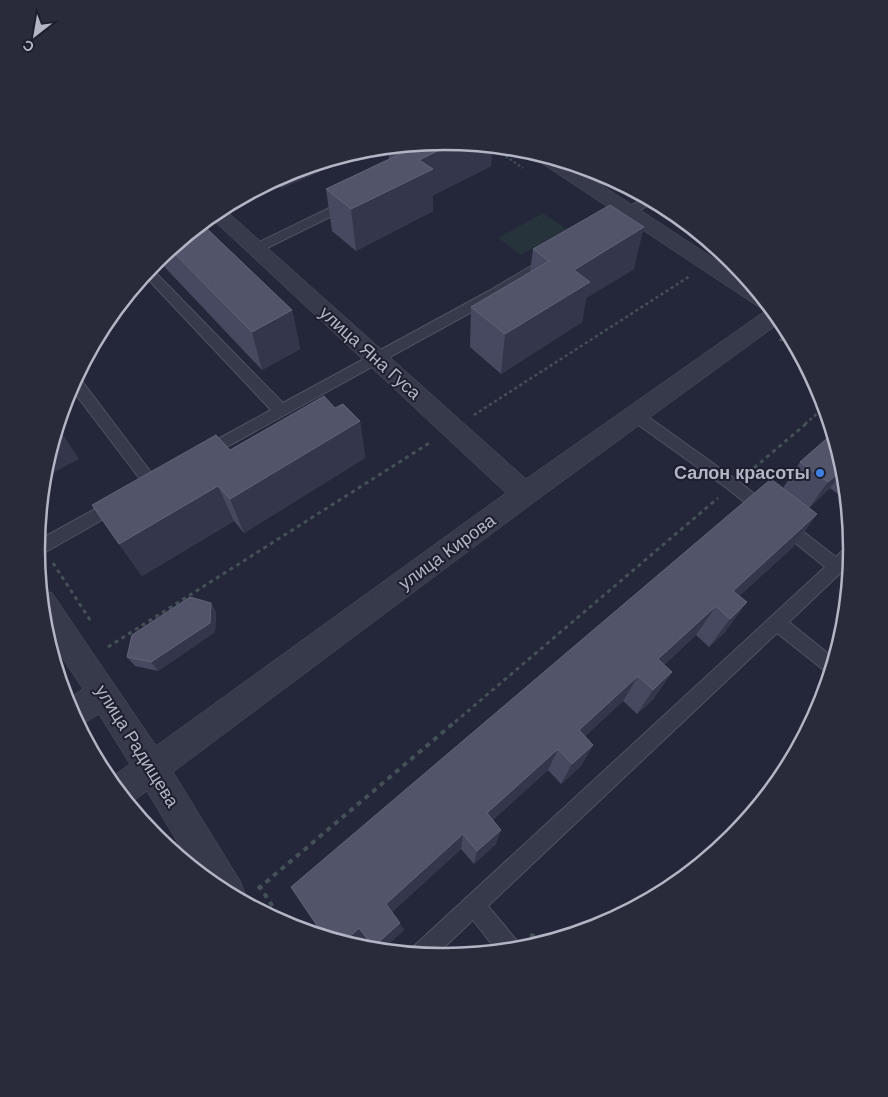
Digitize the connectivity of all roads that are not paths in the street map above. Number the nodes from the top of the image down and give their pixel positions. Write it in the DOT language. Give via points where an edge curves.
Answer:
graph roads {
  1 [pos="563,168"];
  2 [pos="358,198"];
  3 [pos="644,203"];
  4 [pos="629,212"];
  5 [pos="221,218"];
  6 [pos="607,224"];
  7 [pos="256,249"];
  8 [pos="556,255"];
  9 [pos="152,276"];
  10 [pos="749,292"];
  11 [pos="770,318"];
  12 [pos="376,359"];
  13 [pos="79,387"];
  14 [pos="280,410"];
  15 [pos="635,415"];
  16 [pos="194,459"];
  17 [pos="152,483"];
  18 [pos="525,494"];
  19 [pos="126,498"];
  20 [pos="45,545"];
  21 [pos="842,562"];
  22 [pos="837,567"];
  23 [pos="51,615"];
  24 [pos="777,622"];
  25 [pos="826,663"];
  26 [pos="104,693"];
  27 [pos="79,710"];
  28 [pos="152,768"];
  29 [pos="125,788"];
  30 [pos="241,892"];
  31 [pos="475,906"];
  32 [pos="504,943"];
  33 [pos="429,947"];
  1 -- 4 [label="street"];
  2 -- 7 [label="lane"];
  3 -- 4 [label="lane"];
  4 -- 6 [label="lane"];
  4 -- 10 [label="street"];
  5 -- 7 [label="street, улица Яна Гуса"];
  7 -- 12 [label="street, улица Яна Гуса"];
  8 -- 12 [label="lane" via="492,295"];
  9 -- 14 [label="lane"];
  11 -- 15 [label="street, улица Кирова"];
  12 -- 14 [label="lane"];
  12 -- 18 [label="street, улица Яна Гуса"];
  13 -- 17 [label="lane"];
  14 -- 16 [label="lane"];
  15 -- 18 [label="street, улица Кирова"];
  15 -- 22 [label="lane" via="733,485"];
  18 -- 28 [label="street, улица Кирова"];
  19 -- 20 [label="lane"];
  21 -- 22 [label="lane"];
  22 -- 24 [label="lane"];
  23 -- 26 [label="street, улица Радищева"];
  24 -- 25 [label="lane"];
  24 -- 31 [label="lane"];
  26 -- 27 [label="street"];
  26 -- 28 [label="street, улица Радищева"];
  28 -- 29 [label="street, улица Кирова"];
  28 -- 30 [label="street, улица Радищева"];
  31 -- 32 [label="lane"];
  31 -- 33 [label="lane"];
}
